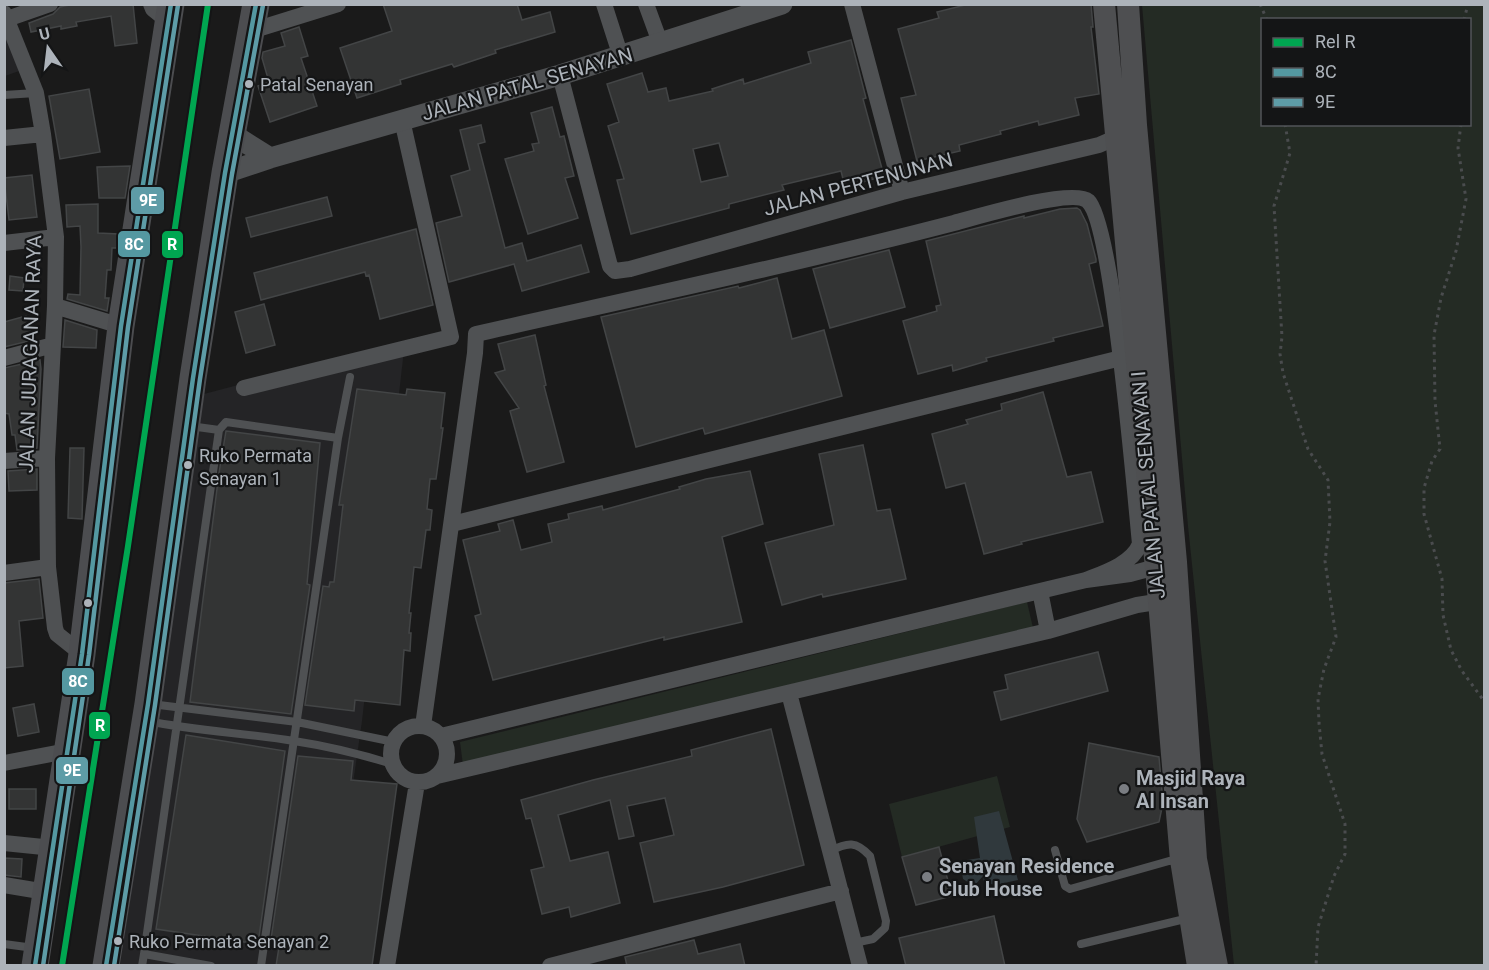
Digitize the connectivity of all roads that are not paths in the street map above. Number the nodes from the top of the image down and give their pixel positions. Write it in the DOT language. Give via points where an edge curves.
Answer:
graph roads {
  1 [pos="50,4"];
  2 [pos="256,4"];
  3 [pos="604,4"];
  4 [pos="645,4"];
  5 [pos="782,4"];
  6 [pos="852,4"];
  7 [pos="1104,4"];
  8 [pos="1128,4"];
  9 [pos="334,5"];
  10 [pos="163,10"];
  11 [pos="6,16"];
  12 [pos="251,31"];
  13 [pos="661,45"];
  14 [pos="621,57"];
  15 [pos="560,75"];
  16 [pos="36,93"];
  17 [pos="4,95"];
  18 [pos="402,120"];
  19 [pos="43,134"];
  20 [pos="232,134"];
  21 [pos="4,138"];
  22 [pos="1115,138"];
  23 [pos="270,158"];
  24 [pos="225,173"];
  25 [pos="902,192"];
  26 [pos="56,237"];
  27 [pos="4,243"];
  28 [pos="55,306"];
  29 [pos="121,326"];
  30 [pos="53,345"];
  31 [pos="4,358"];
  32 [pos="1120,358"];
  33 [pos="350,377"];
  34 [pos="244,388"];
  35 [pos="186,425"];
  36 [pos="219,430"];
  37 [pos="338,438"];
  38 [pos="47,458"];
  39 [pos="4,461"];
  40 [pos="452,524"];
  41 [pos="1166,564"];
  42 [pos="48,567"];
  43 [pos="4,573"];
  44 [pos="1086,580"];
  45 [pos="1040,591"];
  46 [pos="1169,600"];
  47 [pos="1048,631"];
  48 [pos="82,654"];
  49 [pos="789,693"];
  50 [pos="179,708"];
  51 [pos="146,712"];
  52 [pos="297,722"];
  53 [pos="423,726"];
  54 [pos="177,727"];
  55 [pos="441,736"];
  56 [pos="294,741"];
  57 [pos="394,742"];
  58 [pos="67,751"];
  59 [pos="4,763"];
  60 [pos="392,764"];
  61 [pos="437,776"];
  62 [pos="417,783"];
  63 [pos="4,843"];
  64 [pos="53,848"];
  65 [pos="1055,850"];
  66 [pos="830,851"];
  67 [pos="1189,859"];
  68 [pos="4,885"];
  69 [pos="841,891"];
  70 [pos="46,892"];
  71 [pos="1190,918"];
  72 [pos="854,943"];
  73 [pos="4,944"];
  74 [pos="1081,944"];
  75 [pos="144,954"];
  76 [pos="36,957"];
  77 [pos="106,966"];
  78 [pos="142,966"];
  79 [pos="211,966"];
  80 [pos="261,966"];
  81 [pos="387,966"];
  82 [pos="550,966"];
  83 [pos="860,966"];
  84 [pos="1198,966"];
  85 [pos="1217,966"];
  1 -- 11 [label="street"];
  2 -- 12 [label="highway"];
  3 -- 14 [label="street"];
  4 -- 13 [label="street"];
  5 -- 13 [label="street, JALAN PATAL SENAYAN"];
  6 -- 25 [label="street"];
  7 -- 22 [label="main road, JALAN PATAL SENAYAN I"];
  8 -- 41 [label="main road, JALAN PATAL SENAYAN I"];
  9 -- 12 [label="street"];
  10 -- 29 [label="highway"];
  11 -- 16 [label="street, JALAN JURAGANAN RAYA"];
  12 -- 20 [label="highway"];
  13 -- 14 [label="street, JALAN PATAL SENAYAN"];
  14 -- 15 [label="street, JALAN PATAL SENAYAN"];
  15 -- 18 [label="street, JALAN PATAL SENAYAN"];
  15 -- 25 [label="street, JALAN PERTENUNAN" via="612,270 630,269"];
  16 -- 17 [label="lane"];
  16 -- 19 [label="street, JALAN JURAGANAN RAYA"];
  18 -- 23 [label="street, JALAN PATAL SENAYAN"];
  18 -- 34 [label="street" via="451,337"];
  19 -- 21 [label="street"];
  19 -- 26 [label="street, JALAN JURAGANAN RAYA"];
  20 -- 23 [label="street"];
  20 -- 24 [label="highway"];
  22 -- 25 [label="street, JALAN PERTENUNAN"];
  22 -- 41 [label="main road, JALAN PATAL SENAYAN I"];
  23 -- 24 [label="street, JALAN PATAL SENAYAN"];
  24 -- 35 [label="highway"];
  26 -- 27 [label="street"];
  26 -- 28 [label="street, JALAN JURAGANAN RAYA"];
  28 -- 29 [label="street"];
  28 -- 30 [label="street, JALAN JURAGANAN RAYA"];
  29 -- 48 [label="highway"];
  30 -- 31 [label="street"];
  30 -- 38 [label="street, JALAN JURAGANAN RAYA"];
  32 -- 40 [label="street"];
  32 -- 40 [label="street" via="1096,216 1087,200 1075,197 1024,205 848,251 476,334"];
  32 -- 44 [label="street" via="1140,544 1134,555"];
  33 -- 37 [label="lane"];
  35 -- 36 [label="lane"];
  35 -- 51 [label="highway"];
  36 -- 37 [label="lane" via="226,422"];
  36 -- 50 [label="lane"];
  37 -- 52 [label="lane"];
  38 -- 39 [label="street"];
  38 -- 42 [label="street, JALAN JURAGANAN RAYA"];
  40 -- 53 [label="street"];
  41 -- 44 [label="street"];
  41 -- 46 [label="main road, JALAN PATAL SENAYAN I"];
  42 -- 43 [label="street"];
  42 -- 48 [label="street, JALAN JURAGANAN RAYA" via="57,634"];
  44 -- 45 [label="street"];
  45 -- 47 [label="street"];
  45 -- 55 [label="street"];
  46 -- 47 [label="street" via="1137,605"];
  46 -- 67 [label="main road, JALAN PATAL SENAYAN I"];
  47 -- 49 [label="street"];
  48 -- 58 [label="highway"];
  49 -- 61 [label="street"];
  49 -- 66 [label="street"];
  50 -- 51 [label="lane"];
  50 -- 52 [label="lane"];
  50 -- 54 [label="lane"];
  51 -- 54 [label="lane"];
  51 -- 77 [label="highway"];
  52 -- 56 [label="lane"];
  52 -- 57 [label="lane"];
  53 -- 55 [label="street"];
  53 -- 57 [label="street" via="411,727"];
  54 -- 56 [label="lane"];
  54 -- 75 [label="lane"];
  55 -- 61 [label="street" via="447,757"];
  56 -- 60 [label="lane"];
  56 -- 80 [label="lane"];
  57 -- 60 [label="street"];
  58 -- 59 [label="street"];
  58 -- 64 [label="highway"];
  60 -- 62 [label="street" via="406,780"];
  61 -- 62 [label="street"];
  62 -- 81 [label="street"];
  63 -- 64 [label="street"];
  64 -- 70 [label="highway"];
  65 -- 67 [label="lane" via="1065,886 1070,889"];
  66 -- 69 [label="street"];
  66 -- 72 [label="lane" via="853,843 870,856 885,928 873,939"];
  67 -- 71 [label="main road, JALAN PATAL SENAYAN I"];
  67 -- 85 [label="main road, JALAN PATAL SENAYAN I"];
  68 -- 70 [label="street"];
  69 -- 72 [label="street"];
  69 -- 82 [label="street"];
  70 -- 76 [label="highway"];
  71 -- 74 [label="lane"];
  71 -- 84 [label="main road, JALAN PATAL SENAYAN I"];
  72 -- 83 [label="street"];
  73 -- 76 [label="lane"];
  75 -- 78 [label="lane"];
  75 -- 79 [label="lane"];
}
